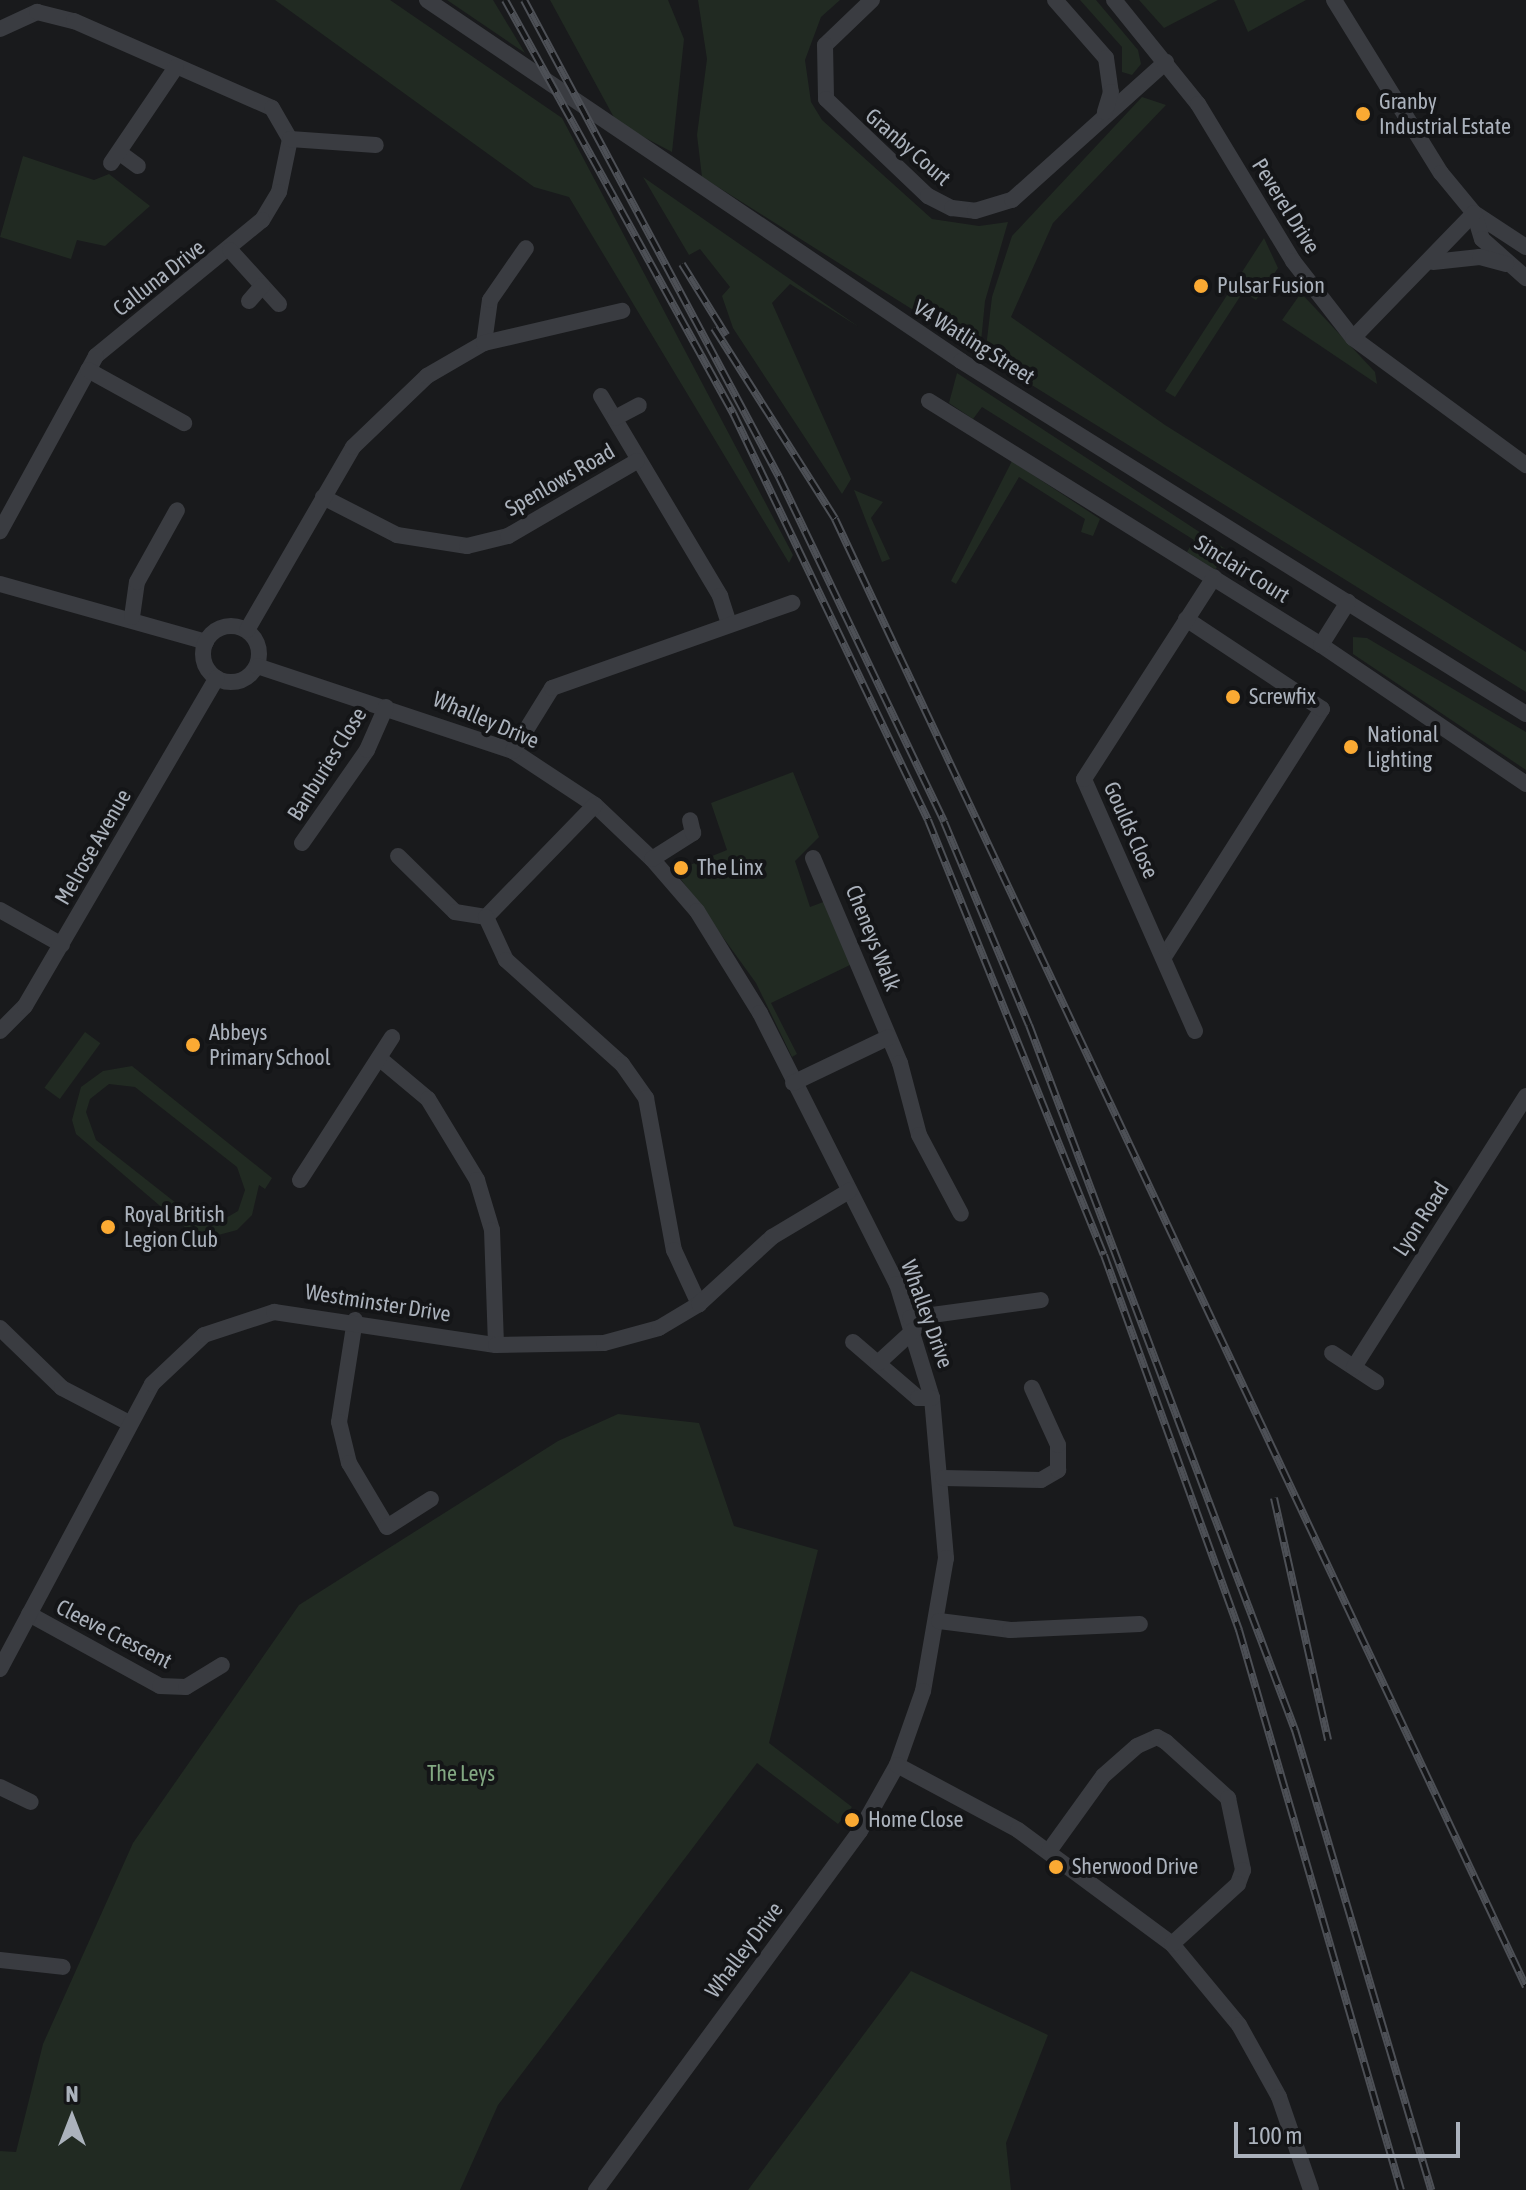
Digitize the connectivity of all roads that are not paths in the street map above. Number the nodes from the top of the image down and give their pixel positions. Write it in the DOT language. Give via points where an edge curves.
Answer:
graph roads {
  1 [pos="427,0"];
  2 [pos="872,0"];
  3 [pos="1055,0"];
  4 [pos="1114,0"];
  5 [pos="1334,0"];
  6 [pos="36,6"];
  7 [pos="0,29"];
  8 [pos="1166,62"];
  9 [pos="176,67"];
  10 [pos="1104,114"];
  11 [pos="290,139"];
  12 [pos="376,145"];
  13 [pos="138,166"];
  14 [pos="1474,213"];
  15 [pos="1526,247"];
  16 [pos="526,248"];
  17 [pos="230,250"];
  18 [pos="1433,262"];
  19 [pos="1511,266"];
  20 [pos="1526,278"];
  21 [pos="262,286"];
  22 [pos="249,301"];
  23 [pos="279,304"];
  24 [pos="622,311"];
  25 [pos="1353,338"];
  26 [pos="484,343"];
  27 [pos="88,370"];
  28 [pos="601,396"];
  29 [pos="929,401"];
  30 [pos="639,405"];
  31 [pos="615,418"];
  32 [pos="184,423"];
  33 [pos="637,461"];
  34 [pos="1526,465"];
  35 [pos="323,497"];
  36 [pos="177,510"];
  37 [pos="0,531"];
  38 [pos="1214,577"];
  39 [pos="0,584"];
  40 [pos="1348,602"];
  41 [pos="792,603"];
  42 [pos="132,617"];
  43 [pos="1186,619"];
  44 [pos="729,624"];
  45 [pos="247,630"];
  46 [pos="206,642"];
  47 [pos="1321,645"];
  48 [pos="257,666"];
  49 [pos="217,678"];
  50 [pos="386,707"];
  51 [pos="1526,715"];
  52 [pos="513,751"];
  53 [pos="1526,784"];
  54 [pos="595,805"];
  55 [pos="690,820"];
  56 [pos="302,843"];
  57 [pos="398,856"];
  58 [pos="813,858"];
  59 [pos="652,859"];
  60 [pos="0,910"];
  61 [pos="486,917"];
  62 [pos="62,945"];
  63 [pos="1164,957"];
  64 [pos="0,1031"];
  65 [pos="1195,1031"];
  66 [pos="392,1037"];
  67 [pos="889,1037"];
  68 [pos="379,1058"];
  69 [pos="793,1083"];
  70 [pos="1526,1096"];
  71 [pos="300,1180"];
  72 [pos="849,1191"];
  73 [pos="962,1214"];
  74 [pos="1041,1300"];
  75 [pos="699,1304"];
  76 [pos="355,1320"];
  77 [pos="912,1324"];
  78 [pos="0,1328"];
  79 [pos="853,1342"];
  80 [pos="496,1345"];
  81 [pos="1332,1353"];
  82 [pos="878,1363"];
  83 [pos="1354,1367"];
  84 [pos="1376,1382"];
  85 [pos="1032,1388"];
  86 [pos="932,1398"];
  87 [pos="129,1423"];
  88 [pos="943,1478"];
  89 [pos="431,1499"];
  90 [pos="29,1614"];
  91 [pos="939,1621"];
  92 [pos="1140,1624"];
  93 [pos="222,1665"];
  94 [pos="0,1669"];
  95 [pos="897,1765"];
  96 [pos="0,1787"];
  97 [pos="31,1802"];
  98 [pos="1049,1851"];
  99 [pos="1172,1944"];
  100 [pos="0,1960"];
  101 [pos="63,1967"];
  102 [pos="596,2190"];
  103 [pos="1311,2190"];
  1 -- 40 [label="street, V4 Watling Street" via="825,273"];
  2 -- 10 [label="street, Granby Court" via="825,45 826,99 940,204 975,211 1012,200"];
  3 -- 10 [label="street" via="1106,58 1111,92"];
  4 -- 8 [label="street, Peverel Drive"];
  5 -- 14 [label="street" via="1411,131"];
  6 -- 7 [label="street"];
  6 -- 9 [label="street"];
  8 -- 10 [label="street, Granby Court"];
  8 -- 25 [label="street, Peverel Drive" via="1293,261"];
  9 -- 11 [label="street" via="272,108 285,119"];
  9 -- 13 [label="street" via="116,158"];
  11 -- 12 [label="street" via="354,136"];
  11 -- 17 [label="street, Calluna Drive" via="279,192"];
  14 -- 15 [label="street"];
  14 -- 18 [label="street"];
  14 -- 19 [label="street" via="1482,239"];
  16 -- 26 [label="street" via="519,272 485,312"];
  17 -- 21 [label="street"];
  17 -- 27 [label="street, Calluna Drive"];
  18 -- 19 [label="street" via="1480,257"];
  18 -- 25 [label="street"];
  19 -- 20 [label="street"];
  21 -- 22 [label="street"];
  21 -- 23 [label="street"];
  24 -- 26 [label="street"];
  25 -- 34 [label="street, Peverel Drive"];
  26 -- 35 [label="street" via="427,376 388,411 353,447"];
  27 -- 32 [label="street"];
  27 -- 37 [label="street, Calluna Drive"];
  28 -- 31 [label="street, Spenlows Road"];
  29 -- 38 [label="street, Sinclair Court"];
  30 -- 31 [label="street, Spenlows Road"];
  31 -- 33 [label="street, Spenlows Road"];
  33 -- 35 [label="street, Spenlows Road" via="508,536 467,546 397,535"];
  33 -- 44 [label="street, Spenlows Road" via="720,596"];
  35 -- 45 [label="street"];
  36 -- 42 [label="street" via="137,582"];
  38 -- 43 [label="street, Goulds Close"];
  38 -- 47 [label="street, Sinclair Court"];
  39 -- 42 [label="street"];
  40 -- 47 [label="street"];
  40 -- 51 [label="street, V4 Watling Street"];
  41 -- 44 [label="street"];
  42 -- 46 [label="street"];
  43 -- 63 [label="street, Goulds Close" via="1084,779"];
  43 -- 63 [label="street" via="1322,709"];
  44 -- 52 [label="street" via="552,688"];
  45 -- 46 [label="street" via="219,628"];
  45 -- 48 [label="street" via="260,650"];
  46 -- 49 [label="street" via="203,658"];
  47 -- 53 [label="street, Sinclair Court"];
  48 -- 49 [label="street" via="244,680"];
  48 -- 50 [label="street, Whalley Drive"];
  49 -- 62 [label="street, Melrose Avenue"];
  50 -- 52 [label="street, Whalley Drive"];
  50 -- 56 [label="street, Banburies Close" via="359,762"];
  52 -- 54 [label="street, Whalley Drive"];
  54 -- 59 [label="street, Whalley Drive"];
  54 -- 61 [label="street"];
  55 -- 59 [label="street" via="693,833"];
  57 -- 61 [label="street" via="455,912"];
  58 -- 67 [label="street, Cheneys Walk"];
  59 -- 69 [label="street, Whalley Drive" via="730,961"];
  60 -- 62 [label="street"];
  61 -- 75 [label="street" via="506,960 622,1064 646,1098 674,1250"];
  62 -- 64 [label="street, Melrose Avenue" via="25,1006"];
  63 -- 65 [label="street, Goulds Close"];
  66 -- 68 [label="street"];
  67 -- 69 [label="street"];
  67 -- 73 [label="street, Cheneys Walk" via="919,1135"];
  68 -- 71 [label="street"];
  68 -- 80 [label="street" via="428,1099 477,1180 492,1230"];
  69 -- 72 [label="street, Whalley Drive"];
  70 -- 83 [label="street, Lyon Road"];
  72 -- 75 [label="street, Westminster Drive" via="772,1237"];
  72 -- 77 [label="street, Whalley Drive"];
  74 -- 77 [label="street"];
  75 -- 80 [label="street, Westminster Drive" via="659,1328 604,1343"];
  76 -- 80 [label="street, Westminster Drive"];
  76 -- 87 [label="street, Westminster Drive" via="274,1312 229,1324 175,1356"];
  76 -- 89 [label="street" via="339,1422 349,1463 387,1527"];
  77 -- 82 [label="street"];
  77 -- 86 [label="street, Whalley Drive"];
  78 -- 87 [label="street" via="62,1388"];
  79 -- 82 [label="street"];
  81 -- 83 [label="street"];
  82 -- 86 [label="street" via="918,1398"];
  83 -- 84 [label="street"];
  85 -- 88 [label="street" via="1058,1445 1058,1470 1041,1480"];
  86 -- 88 [label="street, Whalley Drive"];
  87 -- 90 [label="street, Westminster Drive"];
  88 -- 91 [label="street, Whalley Drive"];
  90 -- 93 [label="street, Cleeve Crescent" via="160,1686 186,1687"];
  90 -- 94 [label="street, Westminster Drive"];
  91 -- 92 [label="street" via="1010,1630"];
  91 -- 95 [label="street, Whalley Drive"];
  95 -- 98 [label="street"];
  95 -- 102 [label="street, Whalley Drive" via="860,1831"];
  96 -- 97 [label="street"];
  98 -- 99 [label="street"];
  98 -- 99 [label="street" via="1103,1776 1137,1746 1157,1737 1166,1742 1228,1798 1243,1870 1238,1884"];
  99 -- 103 [label="street" via="1246,2037 1279,2097"];
  100 -- 101 [label="street"];
}
